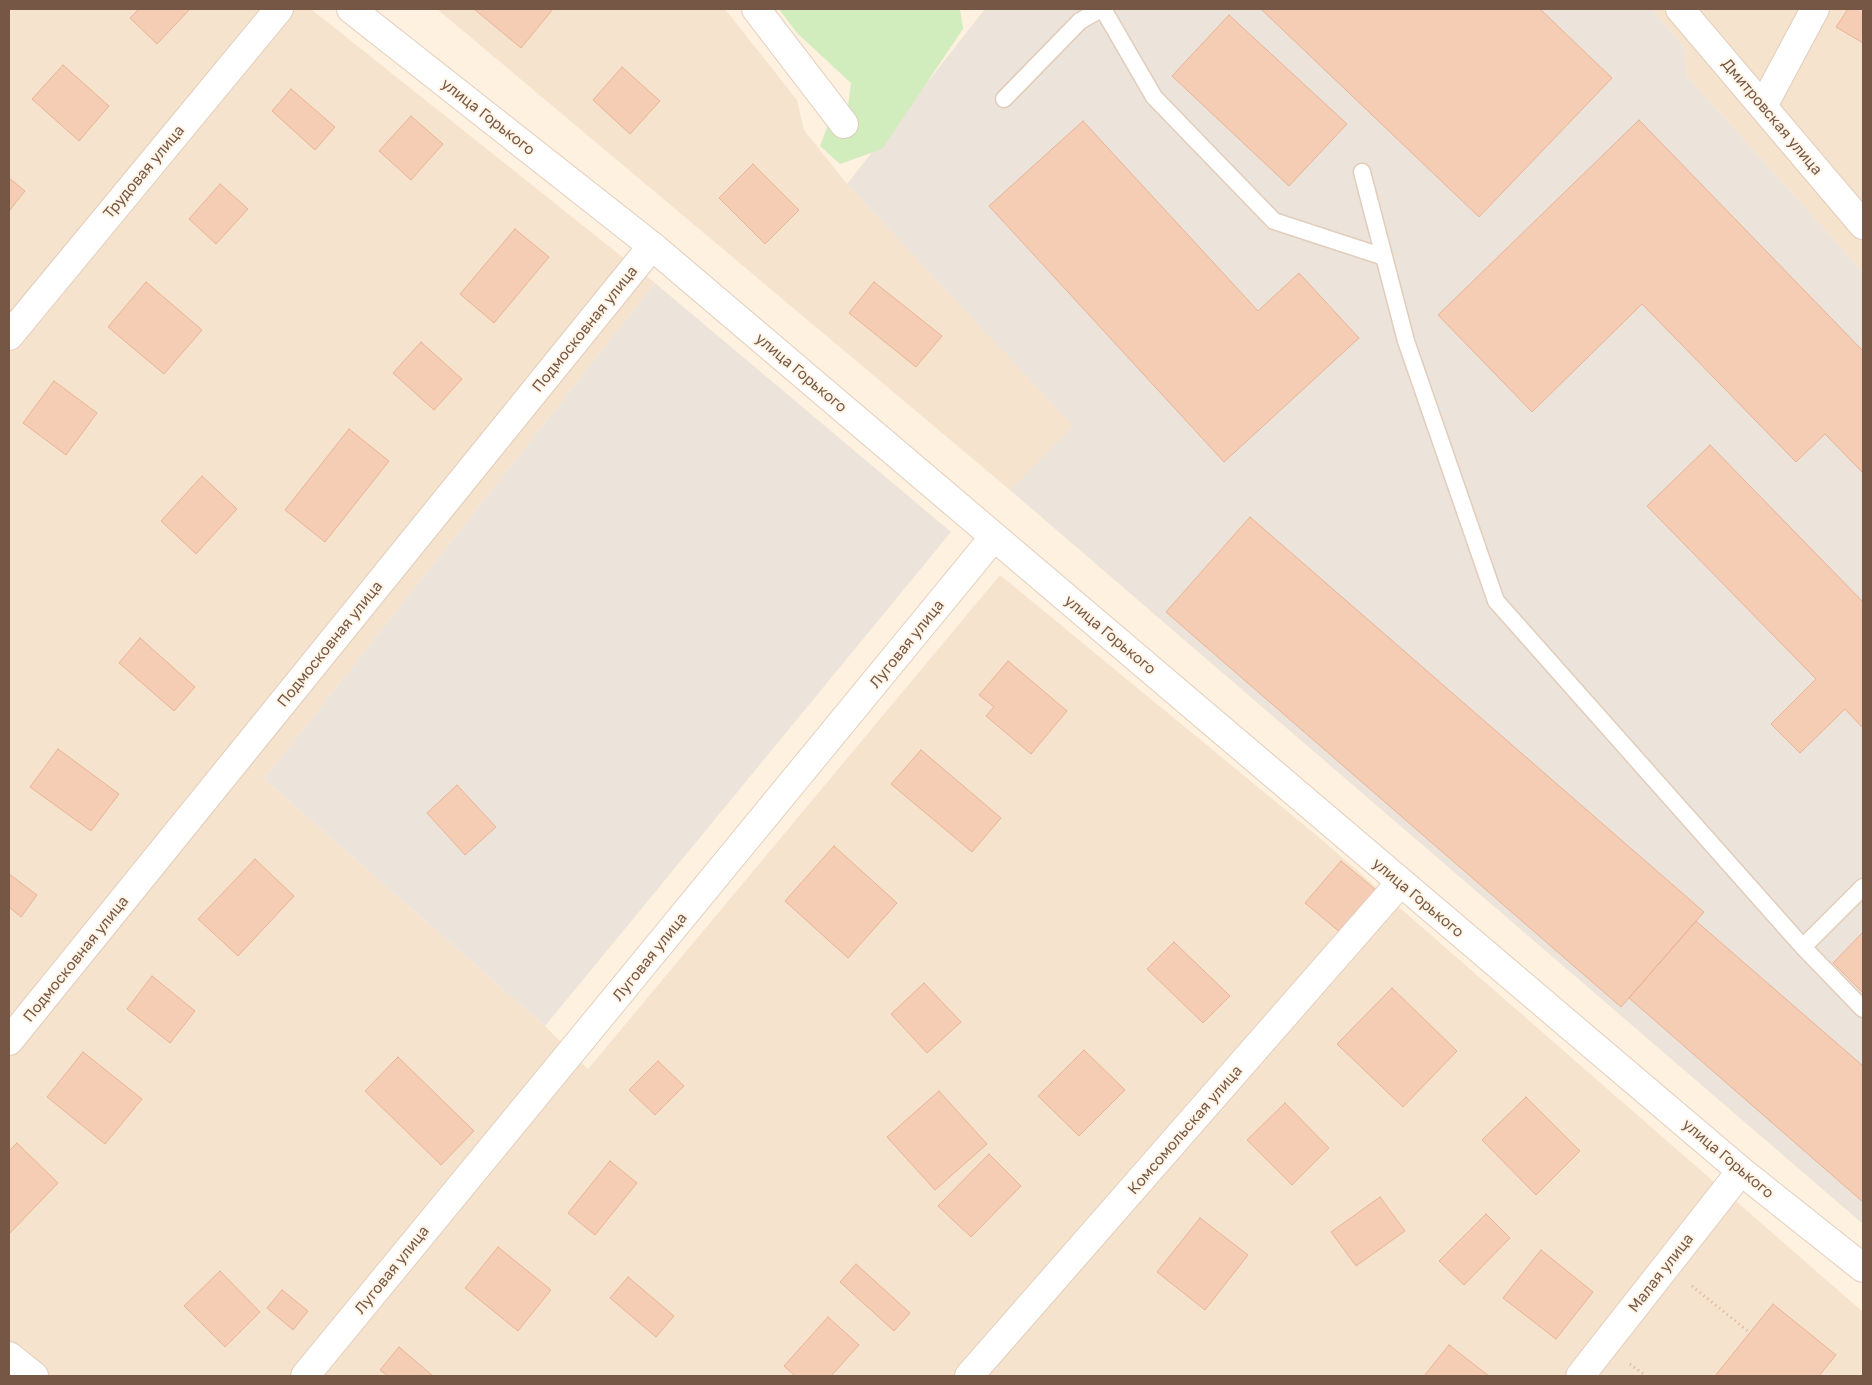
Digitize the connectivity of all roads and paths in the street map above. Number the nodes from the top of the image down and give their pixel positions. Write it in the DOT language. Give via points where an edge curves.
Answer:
graph roads {
  1 [pos="279,9"];
  2 [pos="351,9"];
  3 [pos="756,9"];
  4 [pos="1102,9"];
  5 [pos="1680,9"];
  6 [pos="1815,9"];
  7 [pos="1004,99"];
  8 [pos="1763,106"];
  9 [pos="844,124"];
  10 [pos="1362,172"];
  11 [pos="1863,225"];
  12 [pos="652,246"];
  13 [pos="1384,257"];
  14 [pos="9,336"];
  15 [pos="994,537"];
  16 [pos="1400,883"];
  17 [pos="1863,887"];
  18 [pos="1803,948"];
  19 [pos="1863,1009"];
  20 [pos="9,1041"];
  21 [pos="1741,1170"];
  22 [pos="1667,1266"];
  23 [pos="1863,1268"];
  24 [pos="1750,1333"];
  25 [pos="9,1356"];
  26 [pos="34,1376"];
  27 [pos="305,1376"];
  28 [pos="969,1376"];
  29 [pos="1580,1376"];
  1 -- 14 [label="street, Трудовая улица"];
  2 -- 12 [label="street, улица Горького"];
  3 -- 9 [label="street"];
  4 -- 7 [label="lane" via="1080,21"];
  4 -- 13 [label="lane" via="1154,97 1274,221"];
  5 -- 8 [label="street, Дмитровская улица"];
  6 -- 8 [label="street"];
  8 -- 11 [label="street, Дмитровская улица"];
  10 -- 13 [label="lane"];
  12 -- 15 [label="street, улица Горького"];
  12 -- 20 [label="street, Подмосковная улица"];
  13 -- 18 [label="lane" via="1406,341 1496,601"];
  15 -- 16 [label="street, улица Горького"];
  15 -- 27 [label="street, Луговая улица"];
  16 -- 21 [label="street, улица Горького"];
  16 -- 28 [label="street, Комсомольская улица"];
  17 -- 18 [label="lane"];
  18 -- 19 [label="lane"];
  21 -- 22 [label="street, Малая улица"];
  21 -- 23 [label="street, улица Горького"];
  22 -- 24 [label="path"];
  22 -- 29 [label="street, Малая улица"];
  25 -- 26 [label="street"];
}
